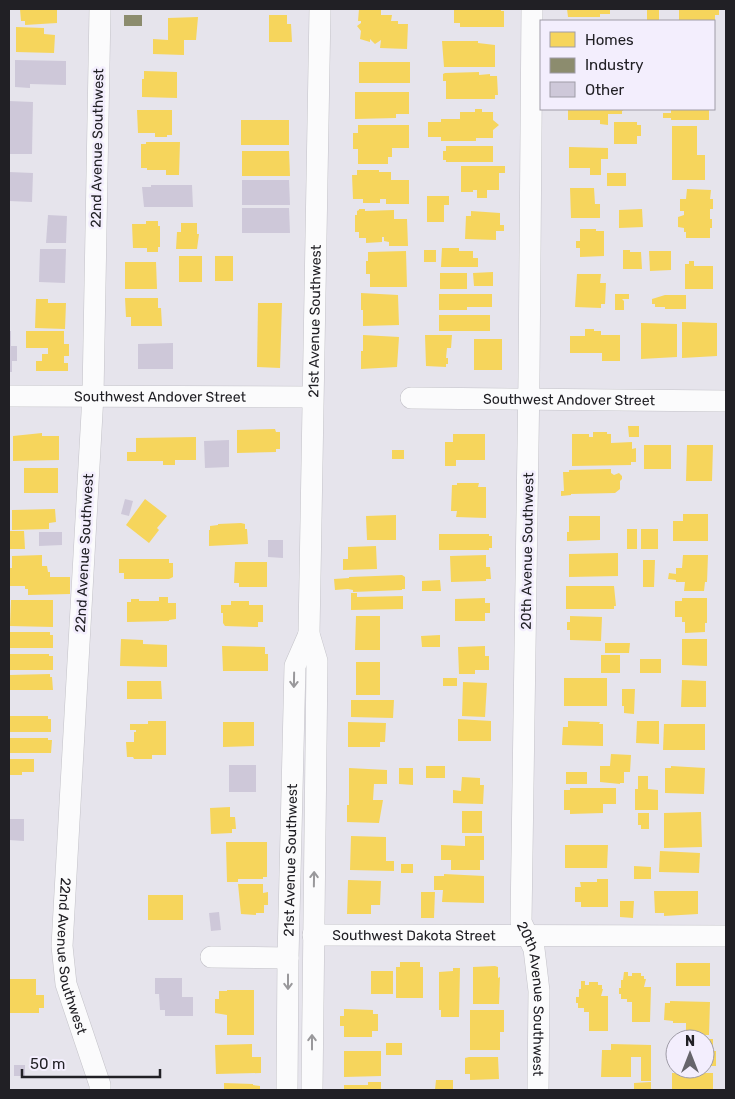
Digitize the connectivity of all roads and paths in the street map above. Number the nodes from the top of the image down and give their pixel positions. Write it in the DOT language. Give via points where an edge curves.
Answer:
graph roads {
  1 [pos="100,9"];
  2 [pos="320,9"];
  3 [pos="532,9"];
  4 [pos="9,396"];
  5 [pos="92,396"];
  6 [pos="312,397"];
  7 [pos="411,398"];
  8 [pos="529,400"];
  9 [pos="726,401"];
  10 [pos="309,634"];
  11 [pos="314,935"];
  12 [pos="527,936"];
  13 [pos="726,936"];
  14 [pos="211,957"];
  15 [pos="288,958"];
  16 [pos="100,1090"];
  17 [pos="287,1090"];
  18 [pos="312,1090"];
  19 [pos="538,1090"];
  1 -- 5 [label="street, 22nd Avenue Southwest"];
  2 -- 6 [label="street, 21st Avenue Southwest"];
  3 -- 8 [label="street, 20th Avenue Southwest"];
  4 -- 5 [label="street, Southwest Andover Street"];
  5 -- 6 [label="street, Southwest Andover Street"];
  5 -- 16 [label="street, 22nd Avenue Southwest" via="62,946 66,984"];
  6 -- 10 [label="street, 21st Avenue Southwest"];
  7 -- 8 [label="street, Southwest Andover Street"];
  8 -- 9 [label="street, Southwest Andover Street"];
  8 -- 12 [label="street, 20th Avenue Southwest" via="521,922"];
  11 -- 10 [label="street, 21st Avenue Southwest, one-way" via="317,661"];
  10 -- 15 [label="street, 21st Avenue Southwest, one-way" via="295,666"];
  11 -- 12 [label="street, Southwest Dakota Street"];
  18 -- 11 [label="street, 21st Avenue Southwest, one-way"];
  12 -- 13 [label="street, Southwest Dakota Street"];
  12 -- 19 [label="street, 20th Avenue Southwest" via="534,949 539,991"];
  14 -- 15 [label="street"];
  15 -- 17 [label="street, 21st Avenue Southwest, one-way"];
}
